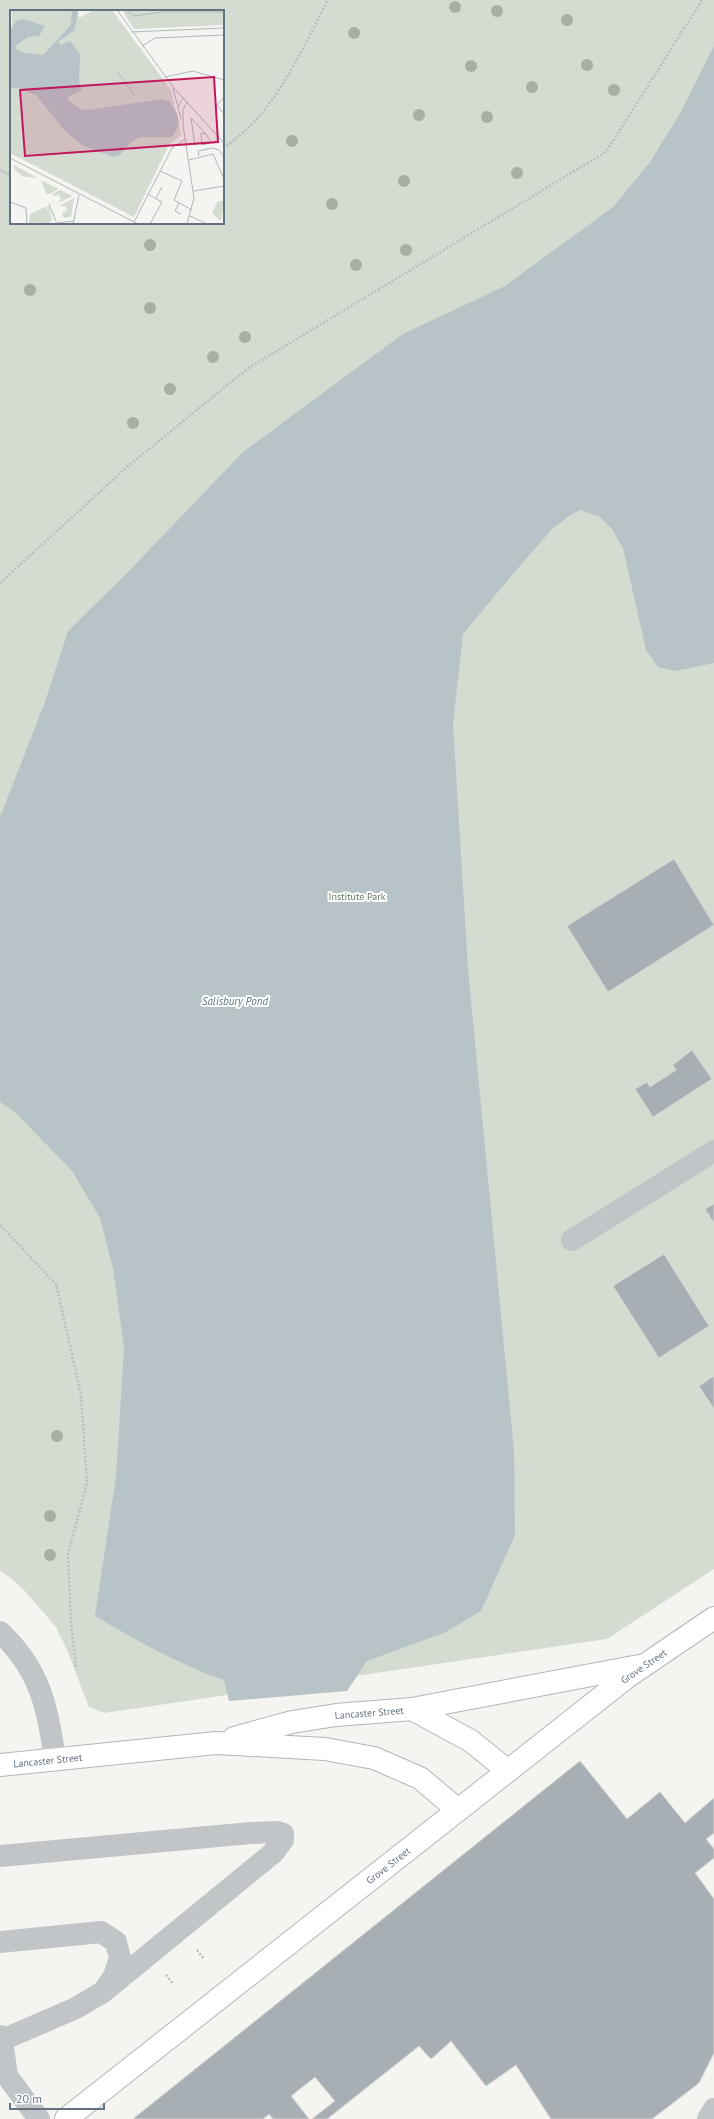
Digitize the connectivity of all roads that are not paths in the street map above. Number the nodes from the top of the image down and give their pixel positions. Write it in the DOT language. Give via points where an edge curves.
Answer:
graph roads {
  1 [pos="714,1151"];
  2 [pos="572,1240"];
  3 [pos="714,1618"];
  4 [pos="0,1632"];
  5 [pos="646,1664"];
  6 [pos="412,1709"];
  7 [pos="216,1743"];
  8 [pos="55,1760"];
  9 [pos="0,1765"];
  10 [pos="508,1771"];
  11 [pos="458,1810"];
  12 [pos="0,1856"];
  13 [pos="0,1942"];
  14 [pos="103,1992"];
  15 [pos="1,2038"];
  16 [pos="714,2109"];
  17 [pos="39,2119"];
  18 [pos="66,2119"];
  19 [pos="708,2119"];
  1 -- 2 [label="street"];
  3 -- 5 [label="main road, Grove Street"];
  4 -- 8 [label="street" via="18,1651 35,1677 46,1705"];
  5 -- 6 [label="main road"];
  5 -- 10 [label="main road, Grove Street"];
  6 -- 7 [label="main road, Lancaster Street" via="336,1715 292,1722"];
  6 -- 10 [label="main road, Lancaster Street" via="471,1741"];
  7 -- 8 [label="main road, Lancaster Street"];
  7 -- 11 [label="main road, Lancaster Street" via="325,1749 374,1758 420,1778"];
  8 -- 9 [label="main road, Lancaster Street"];
  10 -- 11 [label="main road, Grove Street"];
  11 -- 18 [label="main road, Grove Street"];
  12 -- 14 [label="street" via="251,1833 283,1834 273,1853"];
  13 -- 14 [label="street" via="101,1932 116,1942 120,1958 114,1976"];
  14 -- 15 [label="street" via="76,2008"];
  15 -- 17 [label="street" via="7,2076"];
  16 -- 19 [label="street"];
}
